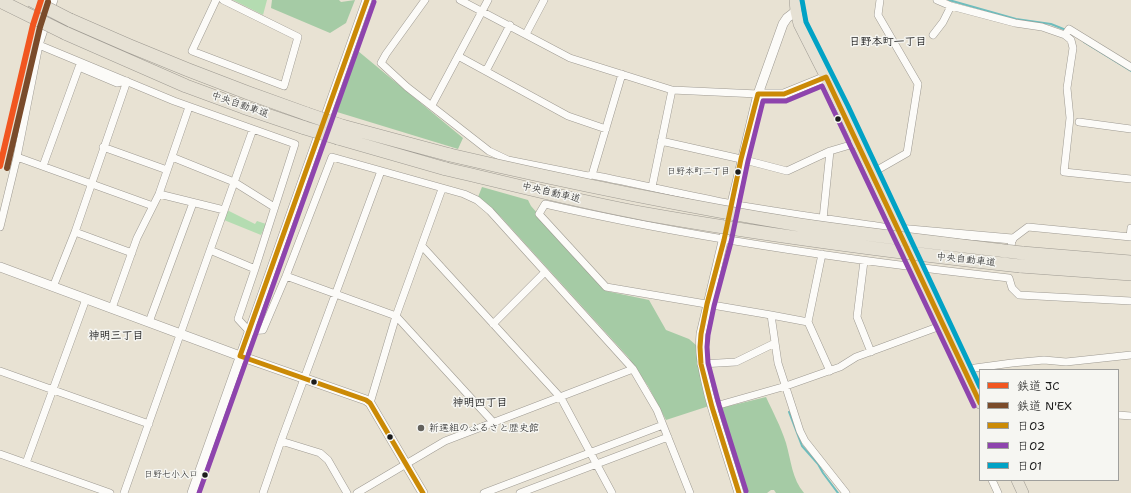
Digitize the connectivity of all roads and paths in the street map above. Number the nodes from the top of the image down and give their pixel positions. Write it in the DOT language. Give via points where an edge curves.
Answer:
graph roads {
  1 [pos="31,0"];
  2 [pos="54,0"];
  3 [pos="216,0"];
  4 [pos="223,0"];
  5 [pos="368,0"];
  6 [pos="425,0"];
  7 [pos="460,0"];
  8 [pos="488,0"];
  9 [pos="544,0"];
  10 [pos="880,0"];
  11 [pos="936,0"];
  12 [pos="0,1"];
  13 [pos="795,5"];
  14 [pos="951,6"];
  15 [pos="481,11"];
  16 [pos="510,26"];
  17 [pos="1067,33"];
  18 [pos="526,34"];
  19 [pos="933,35"];
  20 [pos="39,45"];
  21 [pos="458,56"];
  22 [pos="1130,65"];
  23 [pos="486,71"];
  24 [pos="622,74"];
  25 [pos="826,77"];
  26 [pos="127,81"];
  27 [pos="672,90"];
  28 [pos="758,94"];
  29 [pos="432,106"];
  30 [pos="189,107"];
  31 [pos="1080,122"];
  32 [pos="252,129"];
  33 [pos="606,129"];
  34 [pos="1131,129"];
  35 [pos="340,132"];
  36 [pos="661,141"];
  37 [pos="857,143"];
  38 [pos="103,147"];
  39 [pos="830,151"];
  40 [pos="172,156"];
  41 [pos="17,157"];
  42 [pos="741,159"];
  43 [pos="43,166"];
  44 [pos="168,170"];
  45 [pos="381,171"];
  46 [pos="872,173"];
  47 [pos="590,176"];
  48 [pos="1131,179"];
  49 [pos="234,182"];
  50 [pos="91,183"];
  51 [pos="652,187"];
  52 [pos="442,189"];
  53 [pos="159,194"];
  54 [pos="193,203"];
  55 [pos="732,204"];
  56 [pos="153,206"];
  57 [pos="274,207"];
  58 [pos="224,210"];
  59 [pos="584,213"];
  60 [pos="822,219"];
  61 [pos="0,227"];
  62 [pos="1131,228"];
  63 [pos="898,229"];
  64 [pos="75,232"];
  65 [pos="1130,237"];
  66 [pos="1012,239"];
  67 [pos="724,240"];
  68 [pos="422,246"];
  69 [pos="210,250"];
  70 [pos="132,253"];
  71 [pos="822,254"];
  72 [pos="864,261"];
  73 [pos="1131,262"];
  74 [pos="0,267"];
  75 [pos="916,268"];
  76 [pos="255,269"];
  77 [pos="545,272"];
  78 [pos="1131,274"];
  79 [pos="286,276"];
  80 [pos="1008,278"];
  81 [pos="53,286"];
  82 [pos="336,294"];
  83 [pos="86,299"];
  84 [pos="1131,301"];
  85 [pos="707,304"];
  86 [pos="112,308"];
  87 [pos="771,315"];
  88 [pos="396,316"];
  89 [pos="149,322"];
  90 [pos="808,322"];
  91 [pos="493,324"];
  92 [pos="943,325"];
  93 [pos="249,331"];
  94 [pos="180,334"];
  95 [pos="775,343"];
  96 [pos="871,352"];
  97 [pos="1131,355"];
  98 [pos="240,356"];
  99 [pos="701,364"];
  100 [pos="633,369"];
  101 [pos="0,371"];
  102 [pos="830,371"];
  103 [pos="966,372"];
  104 [pos="304,379"];
  105 [pos="786,386"];
  106 [pos="52,390"];
  107 [pos="561,398"];
  108 [pos="979,401"];
  109 [pos="370,403"];
  110 [pos="712,407"];
  111 [pos="1119,415"];
  112 [pos="1131,416"];
  113 [pos="493,422"];
  114 [pos="149,424"];
  115 [pos="663,424"];
  116 [pos="668,437"];
  117 [pos="281,441"];
  118 [pos="590,452"];
  119 [pos="0,454"];
  120 [pos="26,463"];
  121 [pos="405,464"];
  122 [pos="596,464"];
  123 [pos="992,481"];
  124 [pos="1017,481"];
  125 [pos="110,493"];
  126 [pos="124,493"];
  127 [pos="192,493"];
  128 [pos="264,493"];
  129 [pos="347,493"];
  130 [pos="357,493"];
  131 [pos="423,493"];
  132 [pos="484,493"];
  133 [pos="520,493"];
  134 [pos="612,493"];
  135 [pos="690,493"];
  136 [pos="739,493"];
  137 [pos="846,493"];
  138 [pos="998,493"];
  139 [pos="1023,493"];
  1 -- 35 [label="highway, 中央自動車道, bridge" via="134,48 238,90 307,114"];
  2 -- 20 [label="street"];
  3 -- 4 [label="street" via="192,51 284,86 298,37"];
  5 -- 93 [label="street"];
  6 -- 29 [label="street" via="381,63"];
  7 -- 15 [label="street"];
  8 -- 15 [label="street"];
  9 -- 18 [label="street"];
  10 -- 46 [label="street" via="878,15 918,84 907,153"];
  11 -- 14 [label="street"];
  12 -- 35 [label="highway, 中央自動車道, bridge" via="64,33 186,86 305,128"];
  13 -- 25 [label="main road" via="799,24"];
  13 -- 28 [label="street" via="783,24"];
  14 -- 17 [label="street" via="1015,23"];
  14 -- 19 [label="street"];
  15 -- 16 [label="street"];
  15 -- 21 [label="street"];
  16 -- 18 [label="street"];
  16 -- 23 [label="street"];
  17 -- 22 [label="street"];
  17 -- 48 [label="street" via="1073,48 1067,88 1070,118 1064,172"];
  18 -- 24 [label="street" via="570,58"];
  20 -- 26 [label="street"];
  20 -- 41 [label="street"];
  21 -- 23 [label="street"];
  21 -- 29 [label="street"];
  23 -- 33 [label="street" via="568,116"];
  24 -- 27 [label="street"];
  24 -- 33 [label="street"];
  25 -- 28 [label="street" via="784,94"];
  25 -- 37 [label="main road"];
  26 -- 30 [label="street"];
  26 -- 38 [label="street"];
  26 -- 43 [label="street" via="117,83 79,67"];
  27 -- 28 [label="street"];
  27 -- 36 [label="street"];
  28 -- 42 [label="street"];
  29 -- 47 [label="street" via="489,151 508,160"];
  30 -- 32 [label="street"];
  30 -- 40 [label="street"];
  31 -- 34 [label="street"];
  32 -- 49 [label="street"];
  32 -- 57 [label="street" via="295,144"];
  33 -- 47 [label="street"];
  35 -- 73 [label="highway, 中央自動車道, bridge" via="698,208 809,226 1022,253"];
  35 -- 78 [label="highway, 中央自動車道, bridge" via="446,169 645,214 914,254 1020,266"];
  36 -- 42 [label="street"];
  36 -- 51 [label="street"];
  37 -- 39 [label="street"];
  37 -- 46 [label="main road"];
  38 -- 44 [label="street"];
  38 -- 50 [label="street"];
  39 -- 42 [label="street" via="787,171"];
  39 -- 60 [label="street"];
  40 -- 44 [label="street"];
  40 -- 49 [label="street"];
  41 -- 43 [label="street"];
  41 -- 61 [label="street"];
  42 -- 55 [label="street"];
  43 -- 50 [label="street"];
  44 -- 53 [label="street"];
  45 -- 52 [label="street"];
  45 -- 79 [label="street" via="332,157"];
  45 -- 82 [label="street"];
  46 -- 63 [label="main road"];
  47 -- 51 [label="street"];
  47 -- 59 [label="street"];
  49 -- 57 [label="street"];
  49 -- 58 [label="street"];
  50 -- 56 [label="street"];
  50 -- 64 [label="street"];
  51 -- 55 [label="street"];
  52 -- 68 [label="street"];
  52 -- 77 [label="street" via="477,200"];
  53 -- 54 [label="street"];
  53 -- 56 [label="street"];
  54 -- 58 [label="street"];
  54 -- 89 [label="street"];
  55 -- 60 [label="street"];
  55 -- 67 [label="street"];
  56 -- 70 [label="street"];
  57 -- 76 [label="street"];
  58 -- 69 [label="street"];
  59 -- 67 [label="street"];
  59 -- 85 [label="street" via="545,204 539,214 606,287"];
  60 -- 63 [label="street"];
  62 -- 65 [label="street"];
  63 -- 66 [label="street"];
  63 -- 75 [label="main road"];
  64 -- 70 [label="street"];
  64 -- 81 [label="street"];
  65 -- 66 [label="street" via="1028,226"];
  66 -- 80 [label="street"];
  67 -- 71 [label="street"];
  67 -- 85 [label="street"];
  68 -- 88 [label="street"];
  68 -- 91 [label="street"];
  69 -- 76 [label="street"];
  69 -- 94 [label="street"];
  70 -- 86 [label="street"];
  71 -- 72 [label="street"];
  71 -- 90 [label="street"];
  72 -- 75 [label="street"];
  72 -- 96 [label="street" via="857,317"];
  74 -- 81 [label="street"];
  75 -- 80 [label="street"];
  75 -- 92 [label="main road"];
  76 -- 93 [label="street" via="238,319"];
  77 -- 91 [label="street"];
  77 -- 100 [label="street"];
  79 -- 82 [label="street"];
  79 -- 93 [label="street" via="263,330"];
  80 -- 84 [label="street" via="1012,288 1019,295"];
  81 -- 83 [label="street"];
  82 -- 88 [label="street"];
  82 -- 104 [label="street"];
  83 -- 86 [label="street"];
  83 -- 106 [label="street"];
  85 -- 87 [label="street"];
  85 -- 99 [label="street" via="701,334"];
  86 -- 89 [label="street"];
  87 -- 90 [label="street"];
  87 -- 95 [label="street"];
  88 -- 109 [label="street"];
  88 -- 113 [label="street"];
  89 -- 94 [label="street"];
  90 -- 102 [label="street"];
  91 -- 107 [label="street"];
  92 -- 96 [label="street"];
  92 -- 103 [label="main road"];
  93 -- 98 [label="street"];
  94 -- 98 [label="street"];
  94 -- 114 [label="street"];
  95 -- 99 [label="street" via="736,362"];
  95 -- 105 [label="street" via="778,363"];
  96 -- 102 [label="street"];
  97 -- 103 [label="street" via="1066,362 1044,360 1012,363 975,368"];
  98 -- 104 [label="street"];
  98 -- 127 [label="street"];
  99 -- 110 [label="street"];
  100 -- 107 [label="street"];
  100 -- 115 [label="street"];
  101 -- 106 [label="street"];
  102 -- 105 [label="street"];
  103 -- 108 [label="main road"];
  104 -- 109 [label="street"];
  104 -- 117 [label="street"];
  105 -- 110 [label="street"];
  105 -- 137 [label="street" via="805,441"];
  106 -- 114 [label="street"];
  106 -- 120 [label="street"];
  107 -- 113 [label="street"];
  107 -- 118 [label="street"];
  109 -- 121 [label="street"];
  110 -- 136 [label="street"];
  111 -- 112 [label="street"];
  113 -- 121 [label="street" via="445,441"];
  114 -- 126 [label="street"];
  115 -- 116 [label="street"];
  115 -- 118 [label="street"];
  116 -- 122 [label="street"];
  116 -- 135 [label="street"];
  117 -- 128 [label="street"];
  117 -- 129 [label="street" via="320,453 328,460"];
  118 -- 122 [label="street"];
  118 -- 132 [label="street"];
  119 -- 120 [label="street"];
  120 -- 125 [label="street"];
  121 -- 130 [label="street"];
  121 -- 131 [label="street"];
  122 -- 133 [label="street"];
  122 -- 134 [label="street"];
  123 -- 138 [label="street"];
  124 -- 139 [label="main road"];
}
